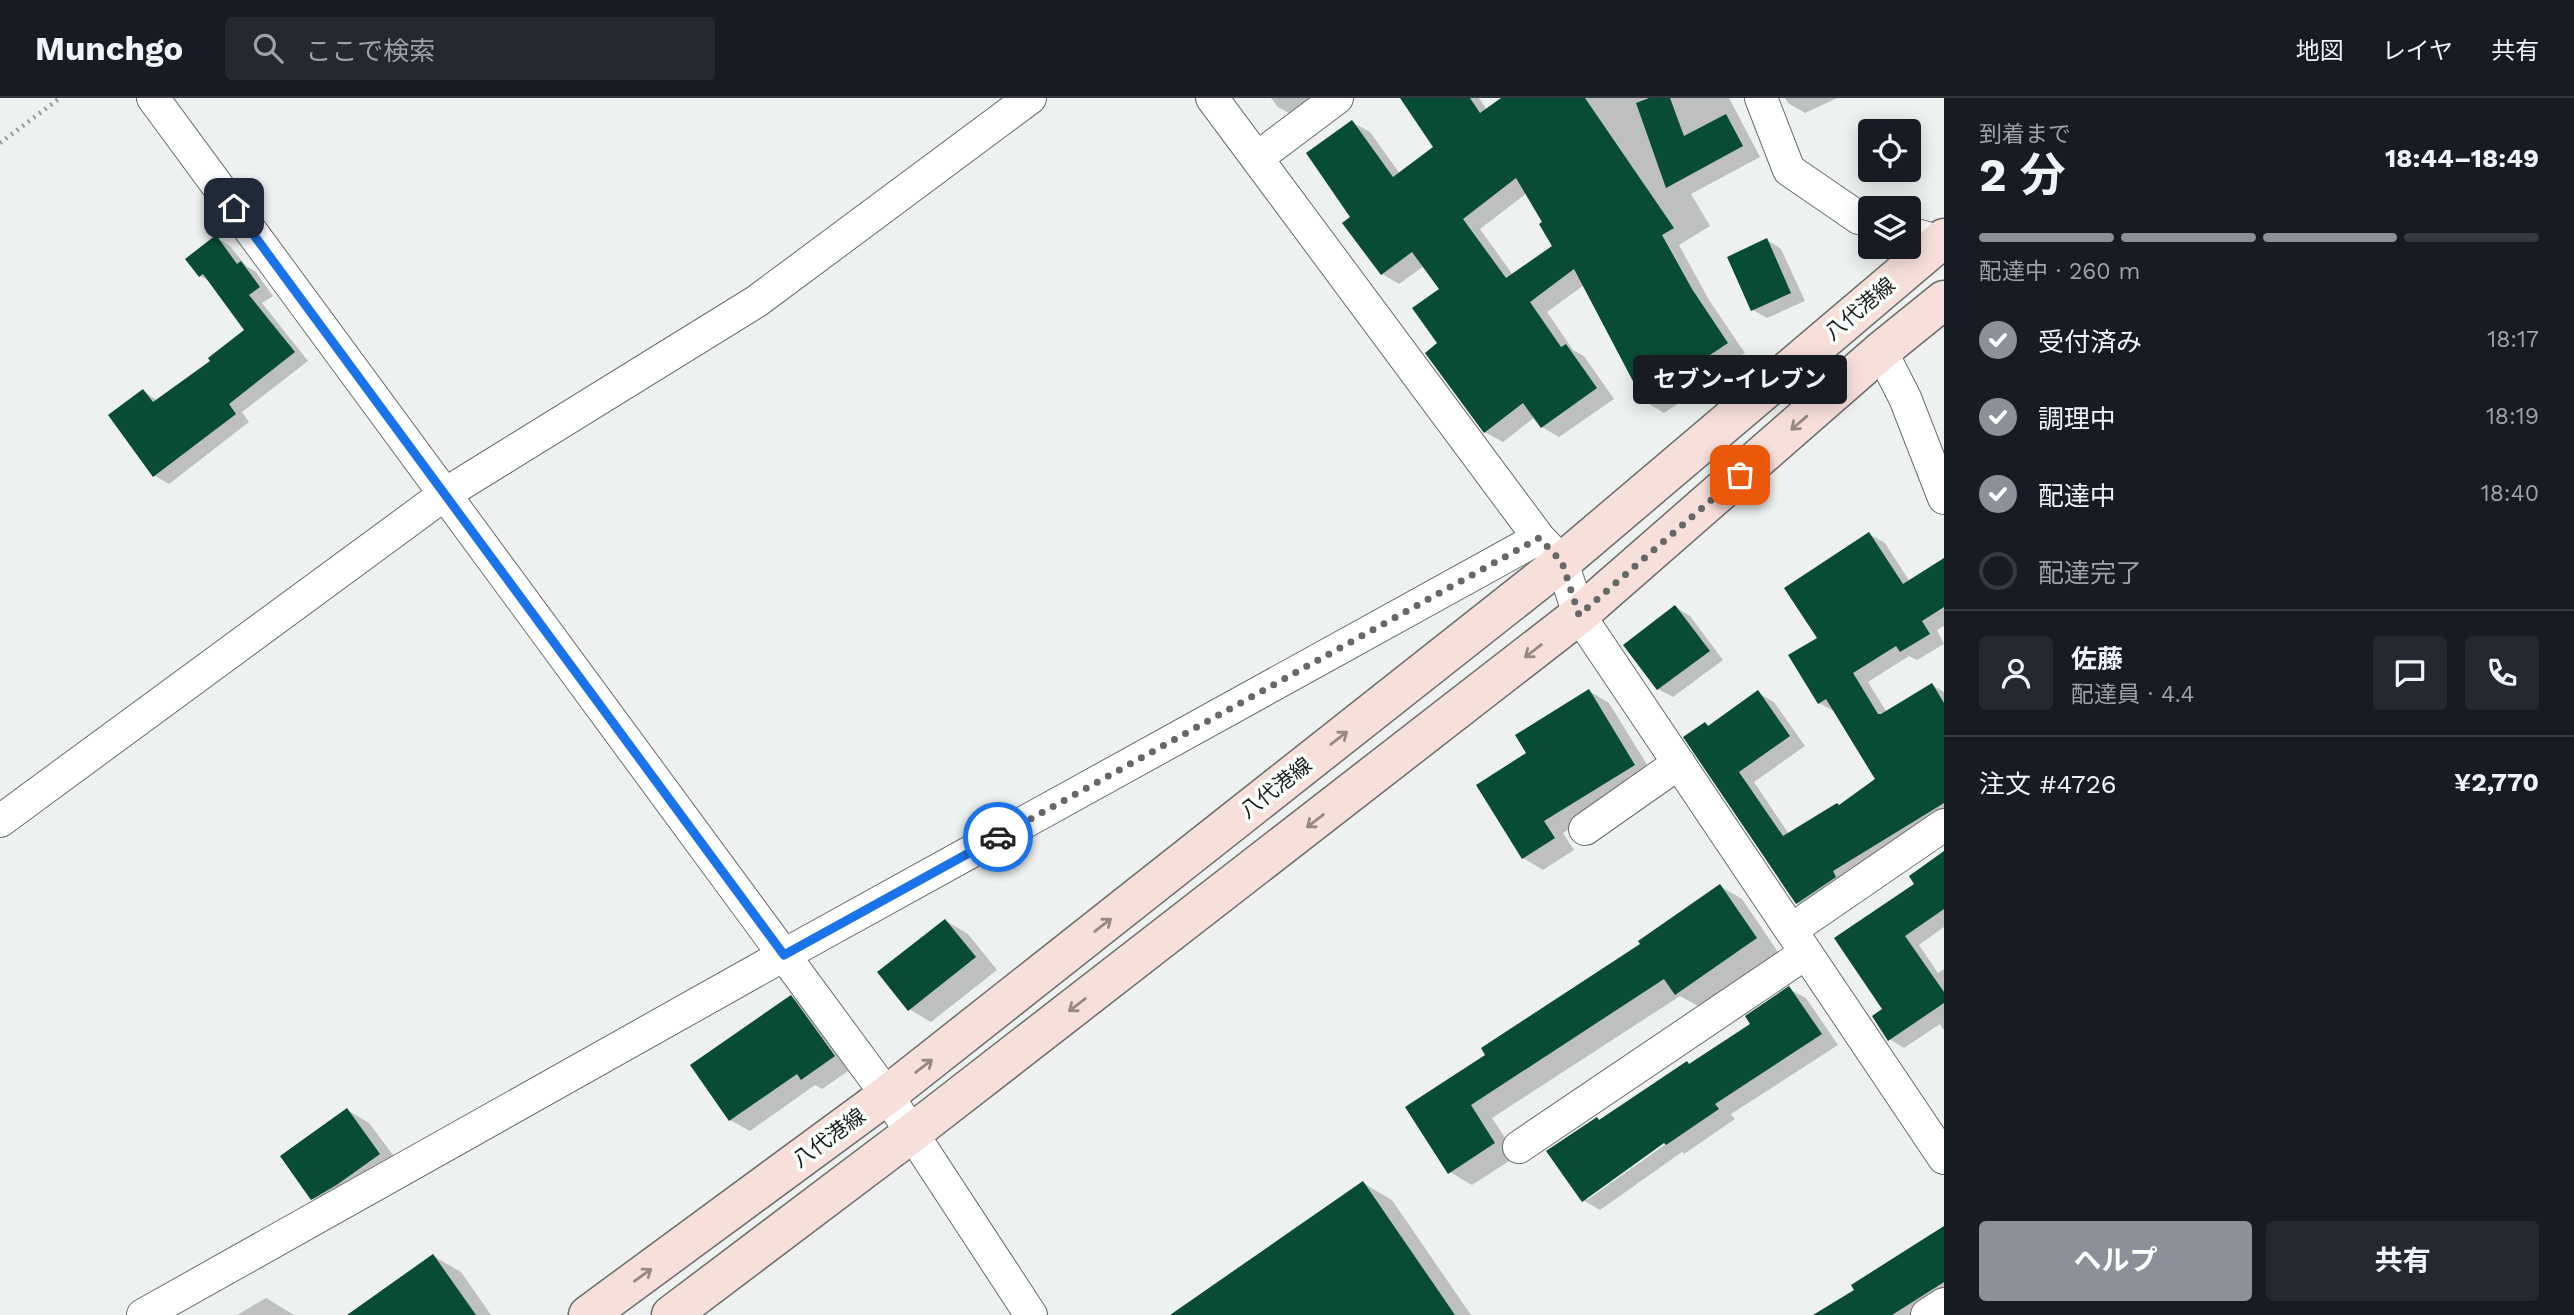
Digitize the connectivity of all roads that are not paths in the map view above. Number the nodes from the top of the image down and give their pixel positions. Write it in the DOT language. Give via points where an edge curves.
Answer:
graph roads {
  1 [pos="153,98"];
  2 [pos="1030,98"];
  3 [pos="1212,98"];
  4 [pos="1337,98"];
  5 [pos="1761,98"];
  6 [pos="1257,158"];
  7 [pos="1858,217"];
  8 [pos="1934,239"];
  9 [pos="1944,300"];
  10 [pos="1881,351"];
  11 [pos="445,494"];
  12 [pos="1944,498"];
  13 [pos="1551,550"];
  14 [pos="1579,615"];
  15 [pos="1679,763"];
  16 [pos="0,821"];
  17 [pos="1944,825"];
  18 [pos="1586,829"];
  19 [pos="1798,941"];
  20 [pos="784,955"];
  21 [pos="887,1095"];
  22 [pos="912,1133"];
  23 [pos="1519,1147"];
  24 [pos="1944,1158"];
  25 [pos="1944,1304"];
  26 [pos="143,1315"];
  27 [pos="588,1315"];
  28 [pos="671,1315"];
  29 [pos="1031,1315"];
  30 [pos="1927,1315"];
  1 -- 11 [label="street"];
  2 -- 11 [label="street" via="757,301"];
  3 -- 6 [label="street"];
  4 -- 6 [label="street"];
  5 -- 7 [label="street" via="1789,170"];
  6 -- 13 [label="street"];
  8 -- 13 [label="main road, 八代港線"];
  9 -- 10 [label="main road"];
  10 -- 12 [label="street" via="1905,398"];
  10 -- 14 [label="main road, one-way"];
  11 -- 16 [label="street"];
  11 -- 20 [label="street"];
  13 -- 14 [label="street"];
  13 -- 20 [label="street"];
  21 -- 13 [label="main road, 八代港線, one-way"];
  14 -- 15 [label="street"];
  14 -- 22 [label="main road, one-way"];
  15 -- 18 [label="street"];
  15 -- 19 [label="street"];
  17 -- 19 [label="street"];
  19 -- 23 [label="street"];
  19 -- 24 [label="street"];
  20 -- 21 [label="street"];
  20 -- 26 [label="street"];
  21 -- 22 [label="street"];
  27 -- 21 [label="main road, 八代港線, one-way"];
  22 -- 28 [label="main road"];
  22 -- 29 [label="street"];
  25 -- 30 [label="street"];
}
